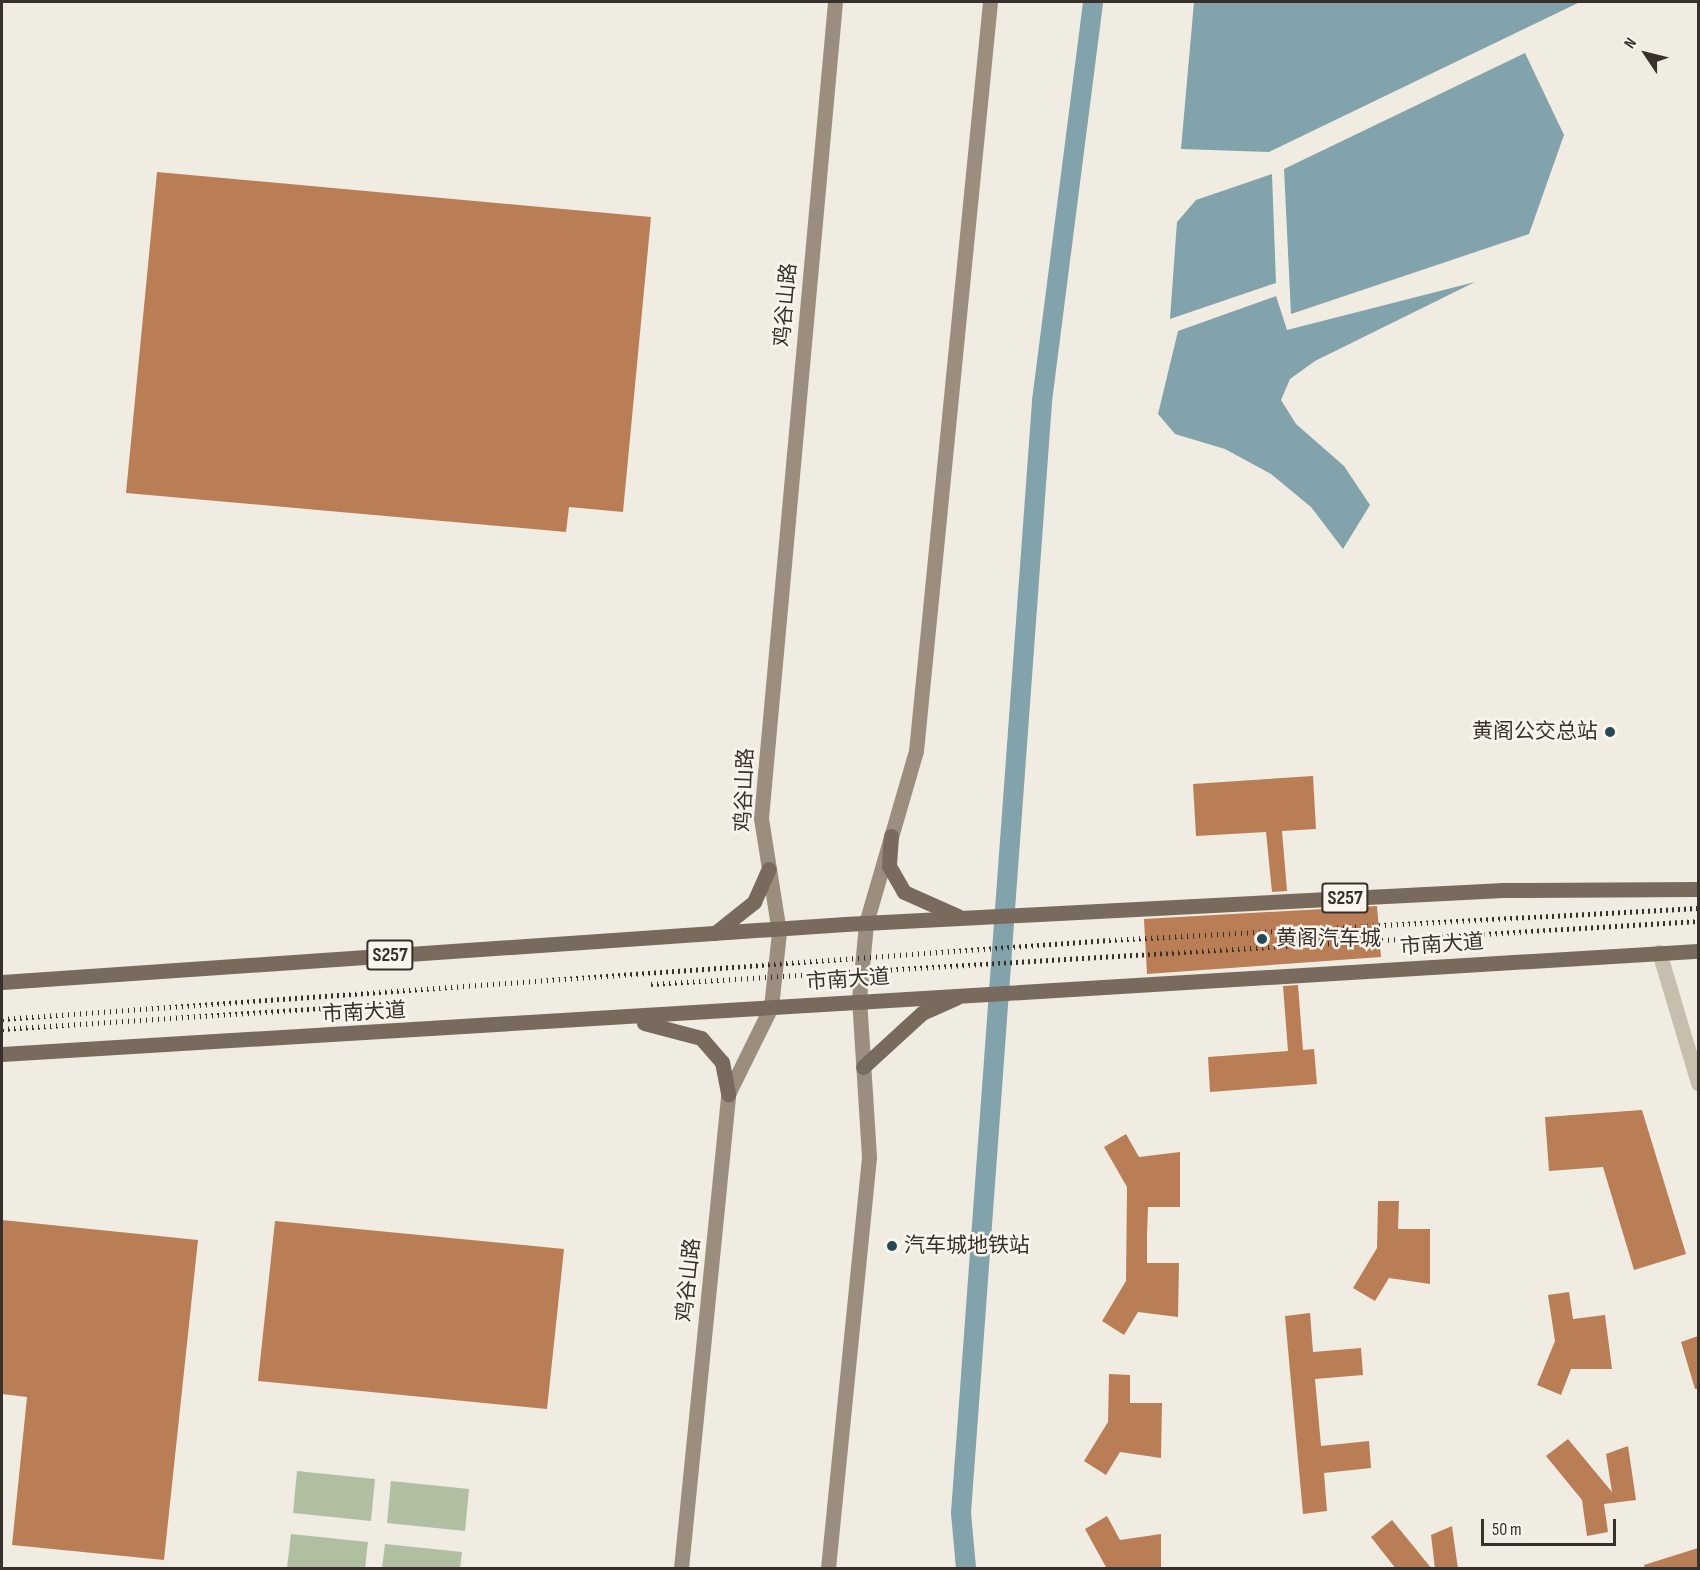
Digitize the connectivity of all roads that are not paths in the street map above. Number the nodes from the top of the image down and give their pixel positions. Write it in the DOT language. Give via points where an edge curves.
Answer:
graph roads {
  1 [pos="835,2"];
  2 [pos="990,2"];
  3 [pos="891,836"];
  4 [pos="769,869"];
  5 [pos="1698,890"];
  6 [pos="976,920"];
  7 [pos="866,923"];
  8 [pos="779,932"];
  9 [pos="711,935"];
  10 [pos="1698,951"];
  11 [pos="1659,952"];
  12 [pos="2,982"];
  13 [pos="974,993"];
  14 [pos="859,999"];
  15 [pos="771,1006"];
  16 [pos="623,1020"];
  17 [pos="2,1054"];
  18 [pos="863,1067"];
  19 [pos="1698,1083"];
  20 [pos="728,1094"];
  21 [pos="681,1569"];
  22 [pos="828,1569"];
  1 -- 4 [label="main road, 鸡谷山路" via="761,818"];
  2 -- 3 [label="main road" via="916,751"];
  3 -- 6 [label="main road" via="889,866 904,892 935,909"];
  3 -- 7 [label="main road"];
  4 -- 8 [label="main road, 鸡谷山路"];
  4 -- 9 [label="main road" via="754,902"];
  5 -- 6 [label="main road, S257" via="1503,890"];
  6 -- 7 [label="main road, S257"];
  7 -- 8 [label="main road, S257"];
  7 -- 14 [label="main road"];
  8 -- 9 [label="main road, S257"];
  8 -- 15 [label="main road, 鸡谷山路"];
  9 -- 12 [label="main road, S257"];
  10 -- 11 [label="main road, 市南大道"];
  11 -- 13 [label="main road, 市南大道"];
  11 -- 19 [label="street"];
  13 -- 14 [label="main road, 市南大道"];
  13 -- 18 [label="main road" via="947,1001 900,1030"];
  14 -- 15 [label="main road, 市南大道"];
  14 -- 18 [label="main road"];
  15 -- 16 [label="main road, 市南大道"];
  15 -- 20 [label="main road, 鸡谷山路"];
  16 -- 17 [label="main road, 市南大道"];
  16 -- 20 [label="main road" via="701,1038 722,1062"];
  18 -- 22 [label="main road" via="869,1157"];
  20 -- 21 [label="main road, 鸡谷山路"];
}
